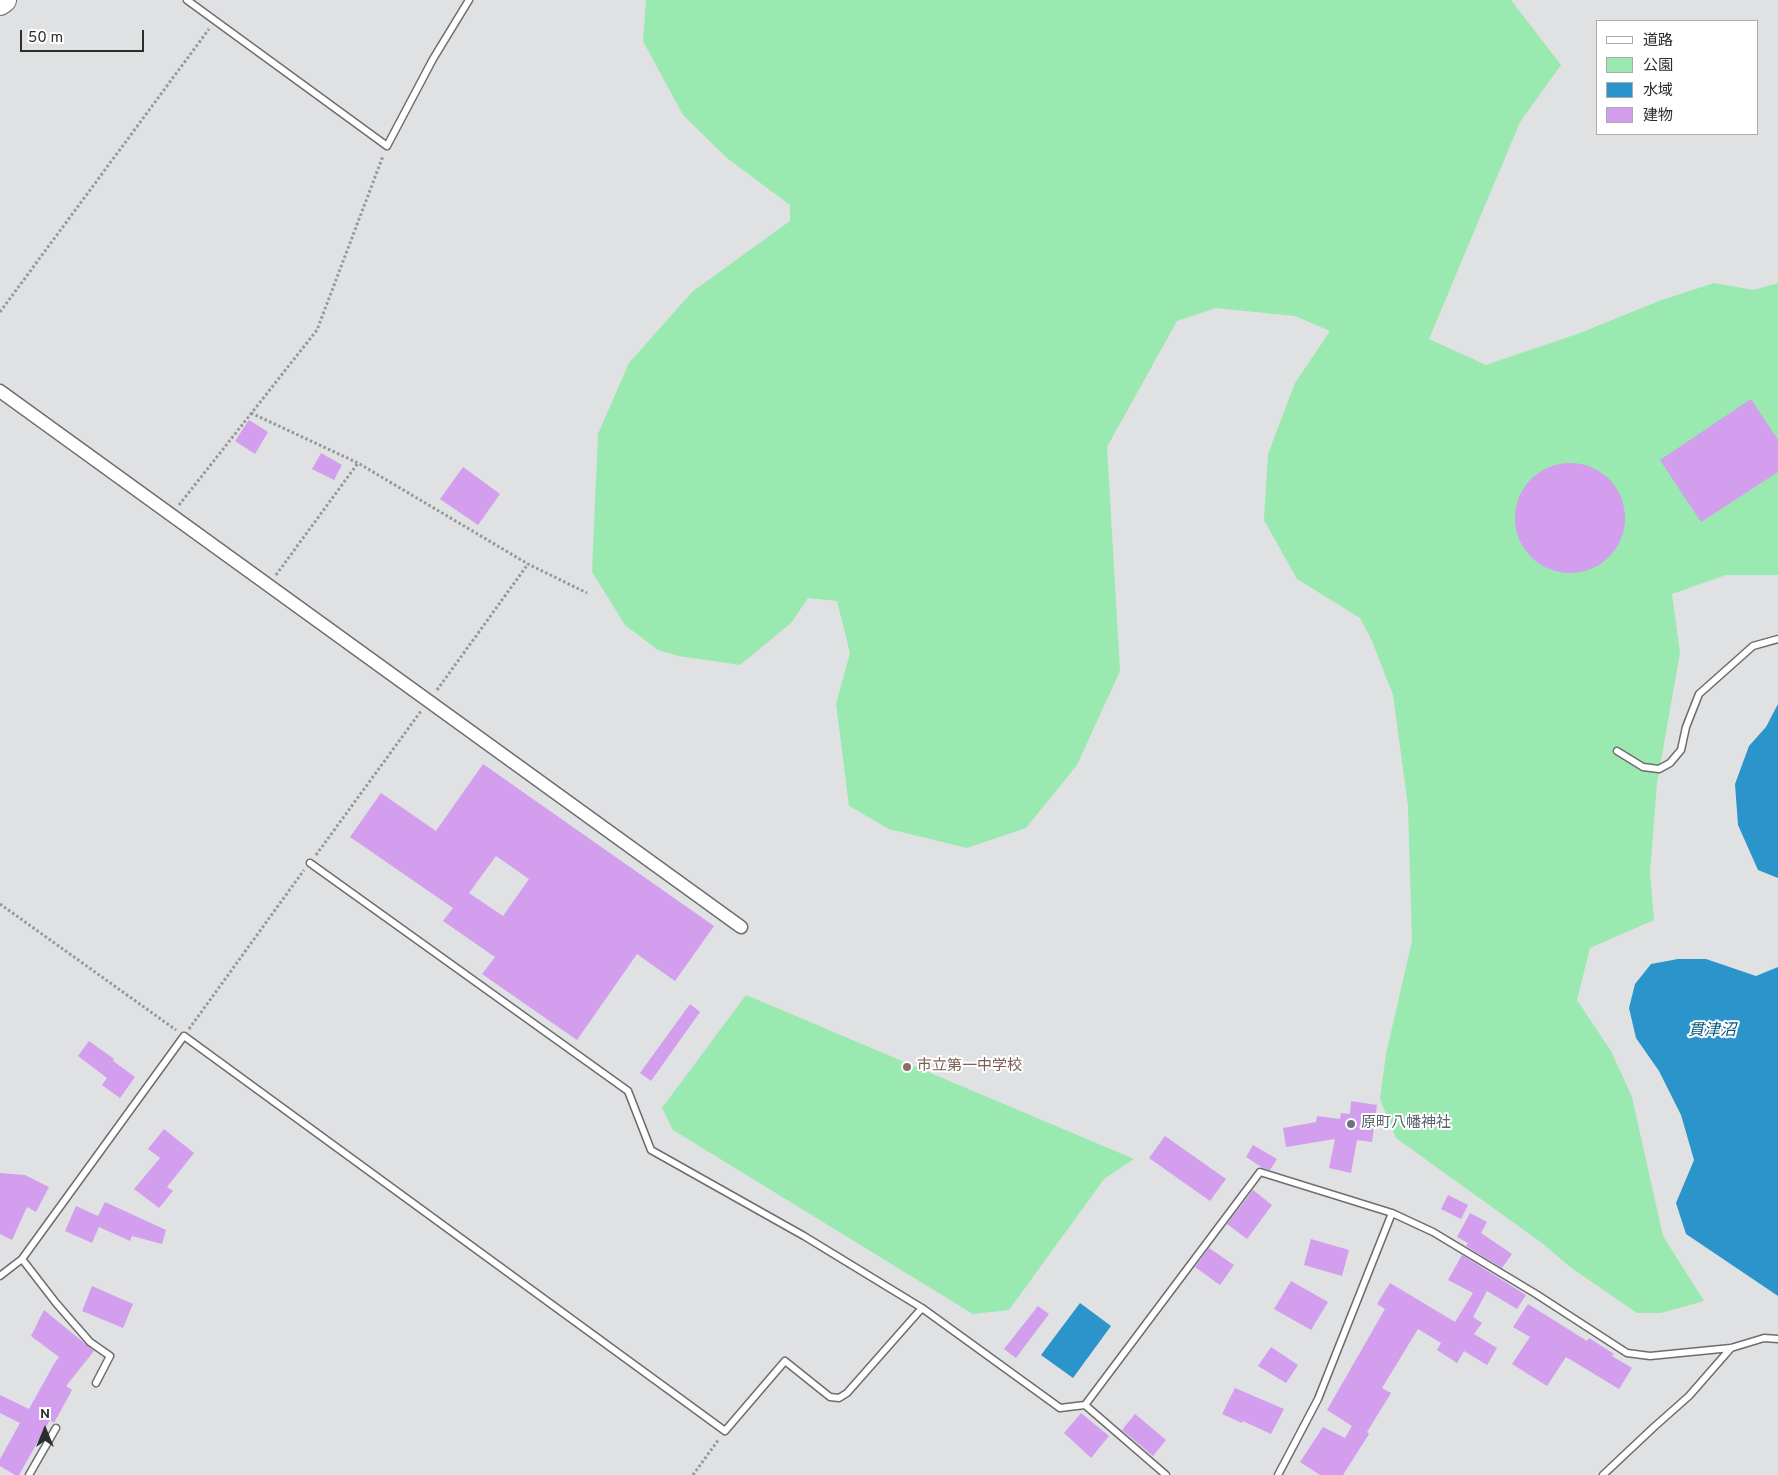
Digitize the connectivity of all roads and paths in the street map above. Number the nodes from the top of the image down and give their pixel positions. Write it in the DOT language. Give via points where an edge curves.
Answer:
graph roads {
  1 [pos="4,0"];
  2 [pos="186,0"];
  3 [pos="469,0"];
  4 [pos="0,3"];
  5 [pos="215,21"];
  6 [pos="387,146"];
  7 [pos="0,312"];
  8 [pos="0,391"];
  9 [pos="251,413"];
  10 [pos="358,463"];
  11 [pos="171,515"];
  12 [pos="528,564"];
  13 [pos="269,586"];
  14 [pos="587,593"];
  15 [pos="1778,639"];
  16 [pos="428,702"];
  17 [pos="1617,750"];
  18 [pos="310,863"];
  19 [pos="0,904"];
  20 [pos="741,928"];
  21 [pos="184,1036"];
  22 [pos="1392,1213"];
  23 [pos="22,1259"];
  24 [pos="0,1276"];
  25 [pos="922,1308"];
  26 [pos="1778,1338"];
  27 [pos="1732,1348"];
  28 [pos="96,1383"];
  29 [pos="1085,1405"];
  30 [pos="56,1428"];
  31 [pos="725,1431"];
  32 [pos="29,1475"];
  33 [pos="693,1475"];
  34 [pos="1166,1475"];
  35 [pos="1278,1475"];
  36 [pos="1603,1475"];
  1 -- 4 [label="highway"];
  2 -- 5 [label="lane"];
  3 -- 6 [label="lane"];
  5 -- 6 [label="lane"];
  5 -- 7 [label="path"];
  6 -- 9 [label="path" via="317,330"];
  8 -- 11 [label="street"];
  9 -- 10 [label="path"];
  9 -- 11 [label="path"];
  10 -- 12 [label="path"];
  10 -- 13 [label="path"];
  11 -- 13 [label="street"];
  12 -- 14 [label="path"];
  12 -- 16 [label="path"];
  13 -- 16 [label="street"];
  15 -- 17 [label="lane" via="1753,646 1699,694 1681,750 1670,763 1659,769 1643,767"];
  16 -- 20 [label="street"];
  18 -- 25 [label="lane" via="628,1091 651,1150 804,1236"];
  19 -- 21 [label="path"];
  21 -- 23 [label="lane"];
  21 -- 31 [label="lane"];
  22 -- 27 [label="lane" via="1449,1241 1627,1353 1650,1356"];
  22 -- 29 [label="lane" via="1260,1172"];
  22 -- 35 [label="lane" via="1318,1399"];
  23 -- 24 [label="lane"];
  23 -- 28 [label="lane" via="90,1342 110,1356"];
  25 -- 29 [label="lane" via="1060,1408"];
  25 -- 31 [label="lane" via="839,1398 830,1396 785,1361"];
  26 -- 27 [label="lane" via="1764,1338"];
  27 -- 36 [label="lane" via="1689,1396"];
  29 -- 34 [label="lane"];
  30 -- 32 [label="lane"];
  31 -- 33 [label="path"];
}
